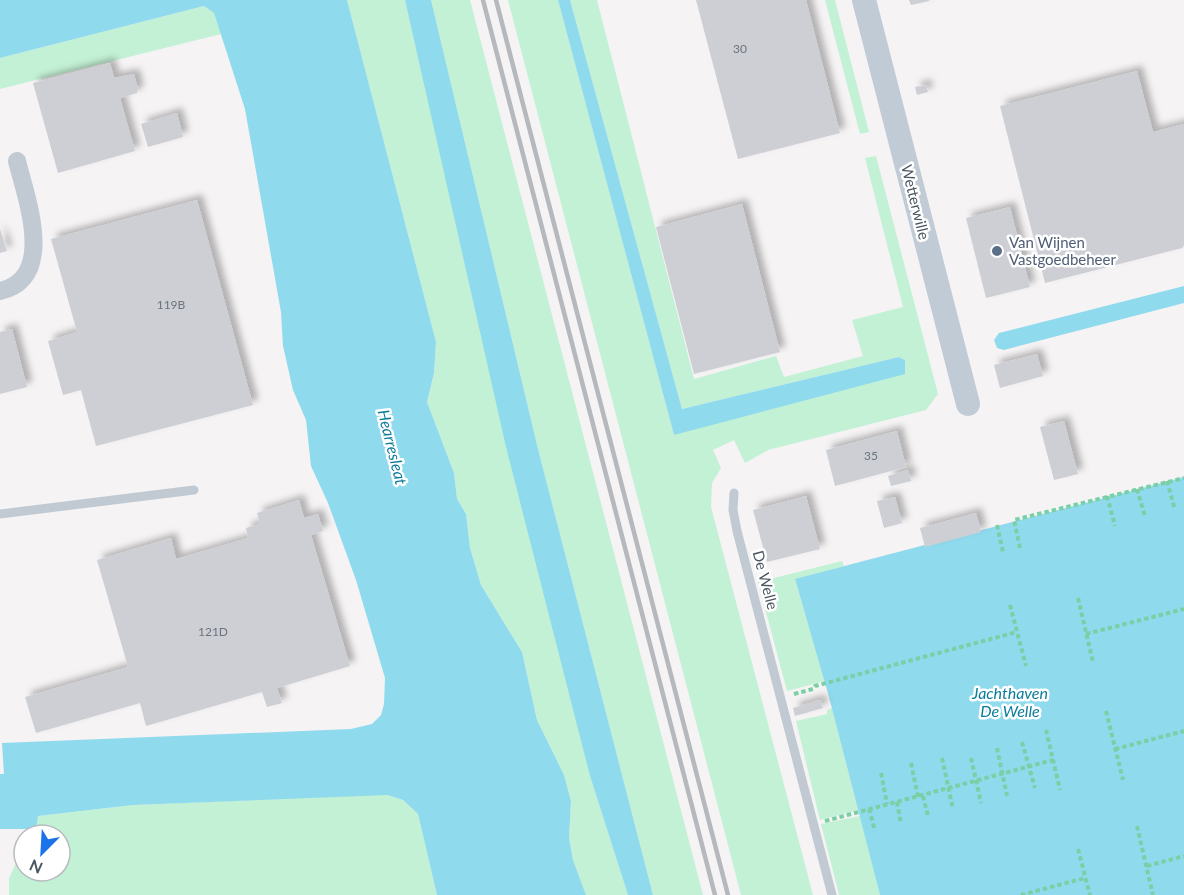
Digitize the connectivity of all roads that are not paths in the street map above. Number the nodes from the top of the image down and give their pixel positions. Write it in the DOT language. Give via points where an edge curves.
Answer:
graph roads {
  1 [pos="864,0"];
  2 [pos="17,161"];
  3 [pos="0,291"];
  4 [pos="968,404"];
  5 [pos="194,489"];
  6 [pos="734,494"];
  7 [pos="0,514"];
  8 [pos="832,895"];
  1 -- 4 [label="street, Wetterwille"];
  2 -- 3 [label="street" via="36,242 33,261 23,276 8,290"];
  5 -- 7 [label="lane"];
  6 -- 8 [label="lane, De Welle" via="737,531"];
}
